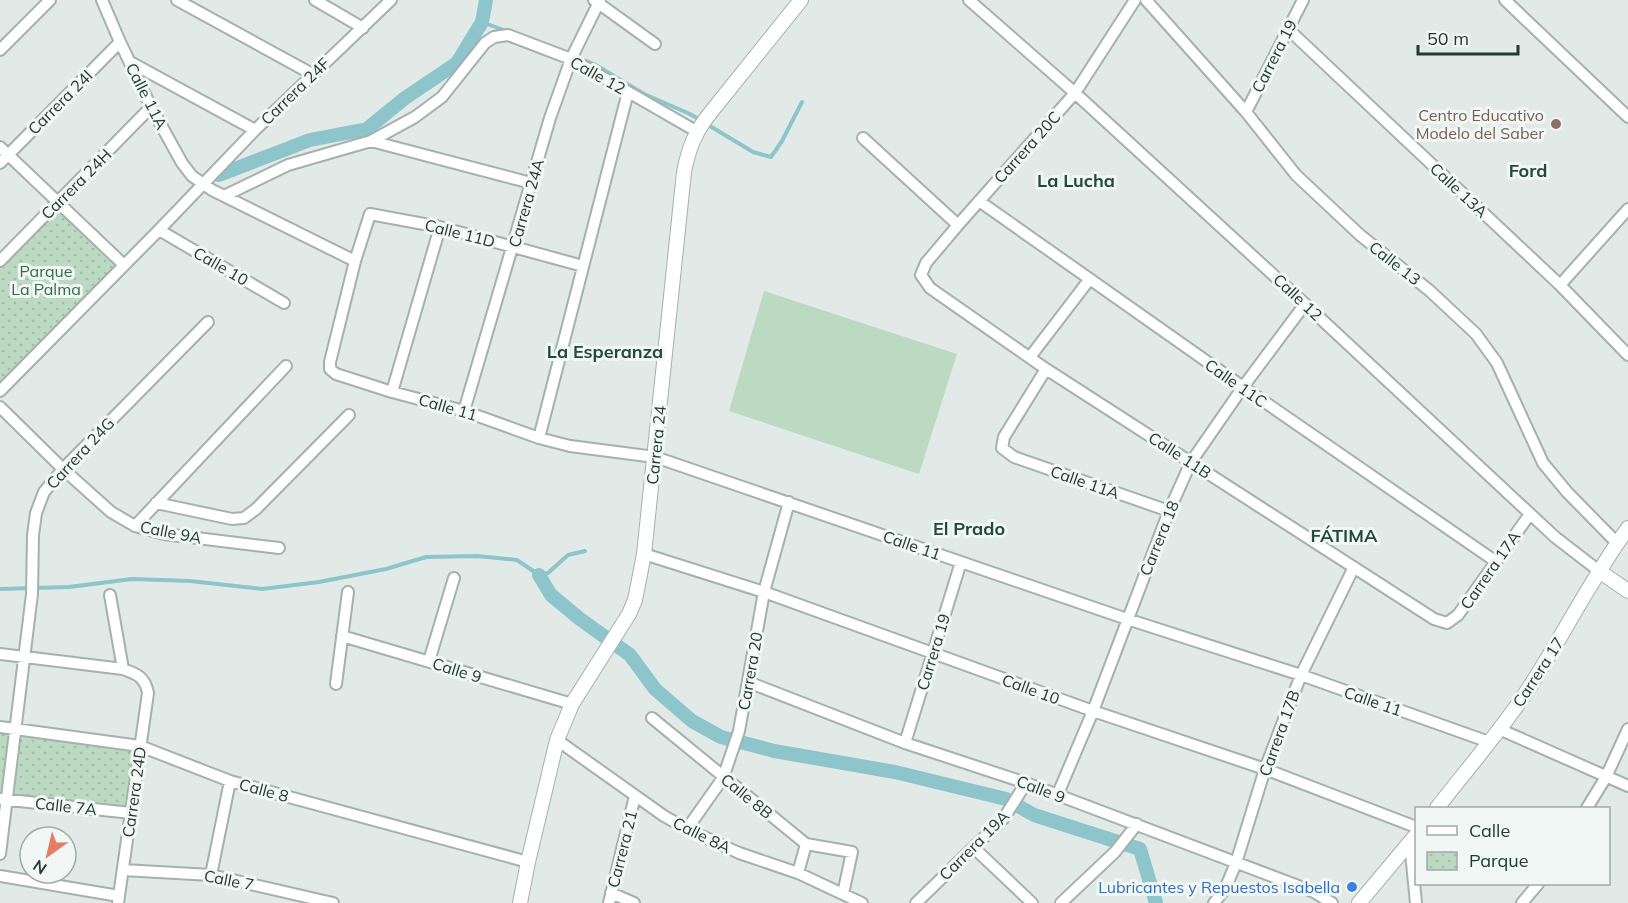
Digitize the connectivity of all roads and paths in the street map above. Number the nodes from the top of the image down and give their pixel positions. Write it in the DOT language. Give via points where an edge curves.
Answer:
graph roads {
  1 [pos="50,0"];
  2 [pos="102,0"];
  3 [pos="177,0"];
  4 [pos="315,0"];
  5 [pos="391,0"];
  6 [pos="801,0"];
  7 [pos="969,0"];
  8 [pos="1135,0"];
  9 [pos="1146,0"];
  10 [pos="1303,0"];
  11 [pos="1505,0"];
  12 [pos="597,1"];
  13 [pos="363,28"];
  14 [pos="1288,29"];
  15 [pos="120,42"];
  16 [pos="656,44"];
  17 [pos="0,50"];
  18 [pos="571,59"];
  19 [pos="130,62"];
  20 [pos="312,74"];
  21 [pos="628,92"];
  22 [pos="1075,93"];
  23 [pos="151,107"];
  24 [pos="1246,112"];
  25 [pos="1628,117"];
  26 [pos="699,128"];
  27 [pos="255,130"];
  28 [pos="863,138"];
  29 [pos="371,141"];
  30 [pos="3,154"];
  31 [pos="531,183"];
  32 [pos="202,185"];
  33 [pos="224,196"];
  34 [pos="979,201"];
  35 [pos="58,202"];
  36 [pos="1628,209"];
  37 [pos="958,225"];
  38 [pos="440,227"];
  39 [pos="159,230"];
  40 [pos="514,247"];
  41 [pos="0,261"];
  42 [pos="355,261"];
  43 [pos="124,266"];
  44 [pos="583,266"];
  45 [pos="921,275"];
  46 [pos="1089,280"];
  47 [pos="1560,285"];
  48 [pos="284,303"];
  49 [pos="1305,304"];
  50 [pos="208,322"];
  51 [pos="1628,355"];
  52 [pos="1030,357"];
  53 [pos="286,366"];
  54 [pos="1046,369"];
  55 [pos="1243,387"];
  56 [pos="0,391"];
  57 [pos="392,392"];
  58 [pos="0,407"];
  59 [pos="465,411"];
  60 [pos="349,415"];
  61 [pos="538,438"];
  62 [pos="655,457"];
  63 [pos="1191,462"];
  64 [pos="63,469"];
  65 [pos="156,502"];
  66 [pos="789,502"];
  67 [pos="1169,511"];
  68 [pos="1530,514"];
  69 [pos="135,526"];
  70 [pos="1628,528"];
  71 [pos="1617,543"];
  72 [pos="279,548"];
  73 [pos="644,554"];
  74 [pos="1496,561"];
  75 [pos="961,562"];
  76 [pos="1354,567"];
  77 [pos="1599,571"];
  78 [pos="454,578"];
  79 [pos="1628,591"];
  80 [pos="348,592"];
  81 [pos="764,592"];
  82 [pos="110,595"];
  83 [pos="1127,619"];
  84 [pos="1447,623"];
  85 [pos="342,636"];
  86 [pos="0,654"];
  87 [pos="932,654"];
  88 [pos="23,656"];
  89 [pos="429,662"];
  90 [pos="123,669"];
  91 [pos="1301,675"];
  92 [pos="748,682"];
  93 [pos="336,684"];
  94 [pos="572,705"];
  95 [pos="1093,711"];
  96 [pos="652,718"];
  97 [pos="0,728"];
  98 [pos="14,729"];
  99 [pos="1499,729"];
  100 [pos="1628,729"];
  101 [pos="557,740"];
  102 [pos="1489,741"];
  103 [pos="905,742"];
  104 [pos="141,746"];
  105 [pos="1265,769"];
  106 [pos="1606,777"];
  107 [pos="723,778"];
  108 [pos="230,781"];
  109 [pos="1026,783"];
  110 [pos="1628,786"];
  111 [pos="635,796"];
  112 [pos="1057,796"];
  113 [pos="3,800"];
  114 [pos="1438,807"];
  115 [pos="1588,807"];
  116 [pos="131,813"];
  117 [pos="1137,824"];
  118 [pos="1415,827"];
  119 [pos="687,829"];
  120 [pos="1413,839"];
  121 [pos="807,844"];
  122 [pos="974,848"];
  123 [pos="0,854"];
  124 [pos="528,862"];
  125 [pos="1236,862"];
  126 [pos="123,870"];
  127 [pos="798,873"];
  128 [pos="211,875"];
  129 [pos="0,876"];
  130 [pos="1415,882"];
  131 [pos="1415,885"];
  132 [pos="1537,885"];
  133 [pos="843,894"];
  134 [pos="610,898"];
  135 [pos="119,899"];
  136 [pos="333,903"];
  137 [pos="520,903"];
  138 [pos="634,903"];
  139 [pos="862,903"];
  140 [pos="916,903"];
  141 [pos="1032,903"];
  142 [pos="1061,903"];
  143 [pos="1214,903"];
  144 [pos="1332,903"];
  145 [pos="1359,903"];
  146 [pos="1416,903"];
  147 [pos="1522,903"];
  1 -- 17 [label="street"];
  2 -- 15 [label="street, Calle 11A"];
  3 -- 20 [label="street"];
  4 -- 13 [label="street"];
  5 -- 13 [label="street, Carrera 24F"];
  6 -- 26 [label="street, Carrera 24"];
  7 -- 22 [label="street, Calle 12"];
  8 -- 22 [label="street"];
  9 -- 24 [label="street, Calle 13"];
  10 -- 14 [label="street, Carrera 19"];
  11 -- 25 [label="street"];
  12 -- 16 [label="street"];
  12 -- 18 [label="street, Carrera 24A"];
  13 -- 20 [label="street, Carrera 24F"];
  14 -- 24 [label="street, Carrera 19"];
  14 -- 47 [label="street, Calle 13A"];
  15 -- 19 [label="street, Calle 11A"];
  15 -- 30 [label="street, Carrera 24I"];
  18 -- 21 [label="street, Calle 12"];
  18 -- 29 [label="street, Calle 12" via="508,35 494,37 442,97"];
  18 -- 31 [label="street, Carrera 24A"];
  19 -- 23 [label="street, Calle 11A"];
  19 -- 27 [label="street"];
  20 -- 27 [label="street, Carrera 24F"];
  21 -- 26 [label="street, Calle 12"];
  21 -- 44 [label="street"];
  22 -- 34 [label="street, Carrera 20C"];
  22 -- 49 [label="street, Calle 12"];
  23 -- 32 [label="street, Calle 11A" via="182,163"];
  23 -- 35 [label="street, Carrera 24H"];
  24 -- 71 [label="street, Calle 13" via="1296,175 1476,333 1497,363 1543,464"];
  26 -- 62 [label="street, Carrera 24" via="684,172"];
  27 -- 32 [label="street, Carrera 24F"];
  28 -- 37 [label="street"];
  29 -- 31 [label="street"];
  29 -- 33 [label="street" via="288,165"];
  30 -- 35 [label="street"];
  31 -- 40 [label="street, Carrera 24A"];
  32 -- 33 [label="street"];
  32 -- 39 [label="street"];
  33 -- 42 [label="street"];
  34 -- 37 [label="street, Carrera 20C"];
  34 -- 46 [label="street, Calle 11C"];
  35 -- 41 [label="street, Carrera 24H"];
  35 -- 43 [label="street"];
  36 -- 47 [label="street"];
  37 -- 45 [label="street, Carrera 20C" via="926,263"];
  38 -- 40 [label="street, Calle 11D"];
  38 -- 42 [label="street, Calle 11D" via="370,214"];
  38 -- 57 [label="street"];
  39 -- 43 [label="street"];
  39 -- 48 [label="street, Calle 10"];
  40 -- 44 [label="street, Calle 11D"];
  40 -- 59 [label="street, Carrera 24A"];
  42 -- 57 [label="street, Calle 11" via="330,369"];
  43 -- 56 [label="street"];
  44 -- 61 [label="street"];
  45 -- 52 [label="street, Calle 11B" via="930,288"];
  46 -- 52 [label="street"];
  46 -- 55 [label="street, Calle 11C"];
  47 -- 51 [label="street, Calle 13A"];
  49 -- 55 [label="street, Carrera 18"];
  49 -- 68 [label="street, Calle 12"];
  50 -- 64 [label="street, Carrera 24G"];
  52 -- 54 [label="street, Calle 11B"];
  53 -- 65 [label="street"];
  54 -- 63 [label="street, Calle 11B"];
  54 -- 67 [label="street, Calle 11A" via="1004,437 1002,448 1014,457"];
  55 -- 63 [label="street, Carrera 18"];
  55 -- 74 [label="street, Calle 11C"];
  57 -- 59 [label="street, Calle 11"];
  58 -- 64 [label="street, Calle 9A"];
  59 -- 61 [label="street, Calle 11"];
  60 -- 65 [label="street" via="244,518 232,519"];
  61 -- 62 [label="street, Calle 11"];
  62 -- 66 [label="street, Calle 11"];
  62 -- 73 [label="street, Carrera 24"];
  63 -- 67 [label="street, Carrera 18"];
  63 -- 76 [label="street, Calle 11B"];
  64 -- 69 [label="street, Calle 9A" via="111,512"];
  64 -- 88 [label="street, Carrera 24G" via="44,492 36,513 32,594"];
  65 -- 69 [label="street"];
  66 -- 75 [label="street, Calle 11"];
  66 -- 81 [label="street, Carrera 20"];
  67 -- 83 [label="street, Carrera 18"];
  68 -- 74 [label="street, Carrera 17A"];
  68 -- 77 [label="street, Calle 12"];
  69 -- 72 [label="street, Calle 9A" via="164,534"];
  70 -- 71 [label="street, Carrera 17"];
  71 -- 77 [label="street, Carrera 17"];
  73 -- 81 [label="street, Calle 10"];
  73 -- 94 [label="street, Carrera 24" via="635,600 623,626"];
  74 -- 84 [label="street, Carrera 17A" via="1458,615"];
  75 -- 83 [label="street, Calle 11"];
  75 -- 87 [label="street, Carrera 19"];
  76 -- 84 [label="street, Calle 11B" via="1434,619"];
  76 -- 91 [label="street, Carrera 17B"];
  77 -- 79 [label="street, Calle 12"];
  77 -- 99 [label="street, Carrera 17" via="1552,652"];
  78 -- 89 [label="street"];
  80 -- 85 [label="street"];
  81 -- 87 [label="street, Calle 10"];
  81 -- 92 [label="street, Carrera 20"];
  82 -- 90 [label="street"];
  83 -- 91 [label="street, Calle 11"];
  83 -- 95 [label="street, Carrera 18"];
  85 -- 89 [label="street, Calle 9"];
  85 -- 93 [label="street"];
  86 -- 88 [label="street"];
  87 -- 95 [label="street, Calle 10"];
  87 -- 103 [label="street, Carrera 19"];
  88 -- 90 [label="street"];
  88 -- 98 [label="street, Carrera 24G"];
  89 -- 94 [label="street, Calle 9"];
  90 -- 104 [label="street, Carrera 24D" via="146,682"];
  91 -- 102 [label="street, Calle 11"];
  91 -- 105 [label="street, Carrera 17B"];
  92 -- 103 [label="street, Calle 9"];
  92 -- 107 [label="street, Carrera 20" via="739,731"];
  94 -- 101 [label="street, Carrera 24"];
  95 -- 105 [label="street, Calle 10"];
  95 -- 112 [label="street, Carrera 18"];
  96 -- 107 [label="street, Calle 8B"];
  97 -- 98 [label="street, Calle 8"];
  98 -- 104 [label="street, Calle 8"];
  98 -- 113 [label="street, Carrera 24G"];
  99 -- 102 [label="street, Carrera 17"];
  99 -- 106 [label="street"];
  100 -- 106 [label="street"];
  101 -- 111 [label="street, Calle 8A"];
  101 -- 124 [label="street, Carrera 24"];
  102 -- 114 [label="street, Carrera 17"];
  103 -- 109 [label="street, Calle 9"];
  104 -- 108 [label="street, Calle 8"];
  104 -- 116 [label="street, Carrera 24D"];
  105 -- 118 [label="street, Calle 10"];
  105 -- 125 [label="street, Carrera 17B"];
  106 -- 110 [label="street"];
  106 -- 115 [label="street"];
  107 -- 119 [label="street, Carrera 20"];
  107 -- 121 [label="street, Calle 8B"];
  108 -- 124 [label="street, Calle 8"];
  108 -- 128 [label="street"];
  109 -- 112 [label="street, Calle 9"];
  109 -- 122 [label="street, Carrera 19A" via="1004,818"];
  111 -- 119 [label="street, Calle 8A"];
  111 -- 134 [label="street, Carrera 21"];
  112 -- 117 [label="street, Calle 9"];
  113 -- 116 [label="street, Calle 7A"];
  113 -- 123 [label="street, Carrera 24G"];
  116 -- 126 [label="street, Carrera 24D"];
  117 -- 125 [label="street, Calle 9"];
  117 -- 142 [label="street" via="1115,852"];
  119 -- 127 [label="street, Calle 8A" via="739,853"];
  120 -- 130 [label="street"];
  120 -- 145 [label="street"];
  121 -- 127 [label="street"];
  121 -- 133 [label="street, Calle 8B" via="852,852"];
  122 -- 140 [label="street, Carrera 19A"];
  122 -- 141 [label="street"];
  124 -- 137 [label="street, Carrera 24"];
  125 -- 143 [label="street, Carrera 17B" via="1225,889"];
  125 -- 144 [label="street, Calle 9" via="1314,892"];
  126 -- 128 [label="street, Calle 7"];
  126 -- 135 [label="street, Carrera 24D"];
  127 -- 133 [label="street, Calle 8A"];
  128 -- 136 [label="street, Calle 7"];
  129 -- 135 [label="street"];
  131 -- 146 [label="street"];
  132 -- 147 [label="street"];
  133 -- 139 [label="street, Calle 8A"];
  134 -- 138 [label="street"];
}
